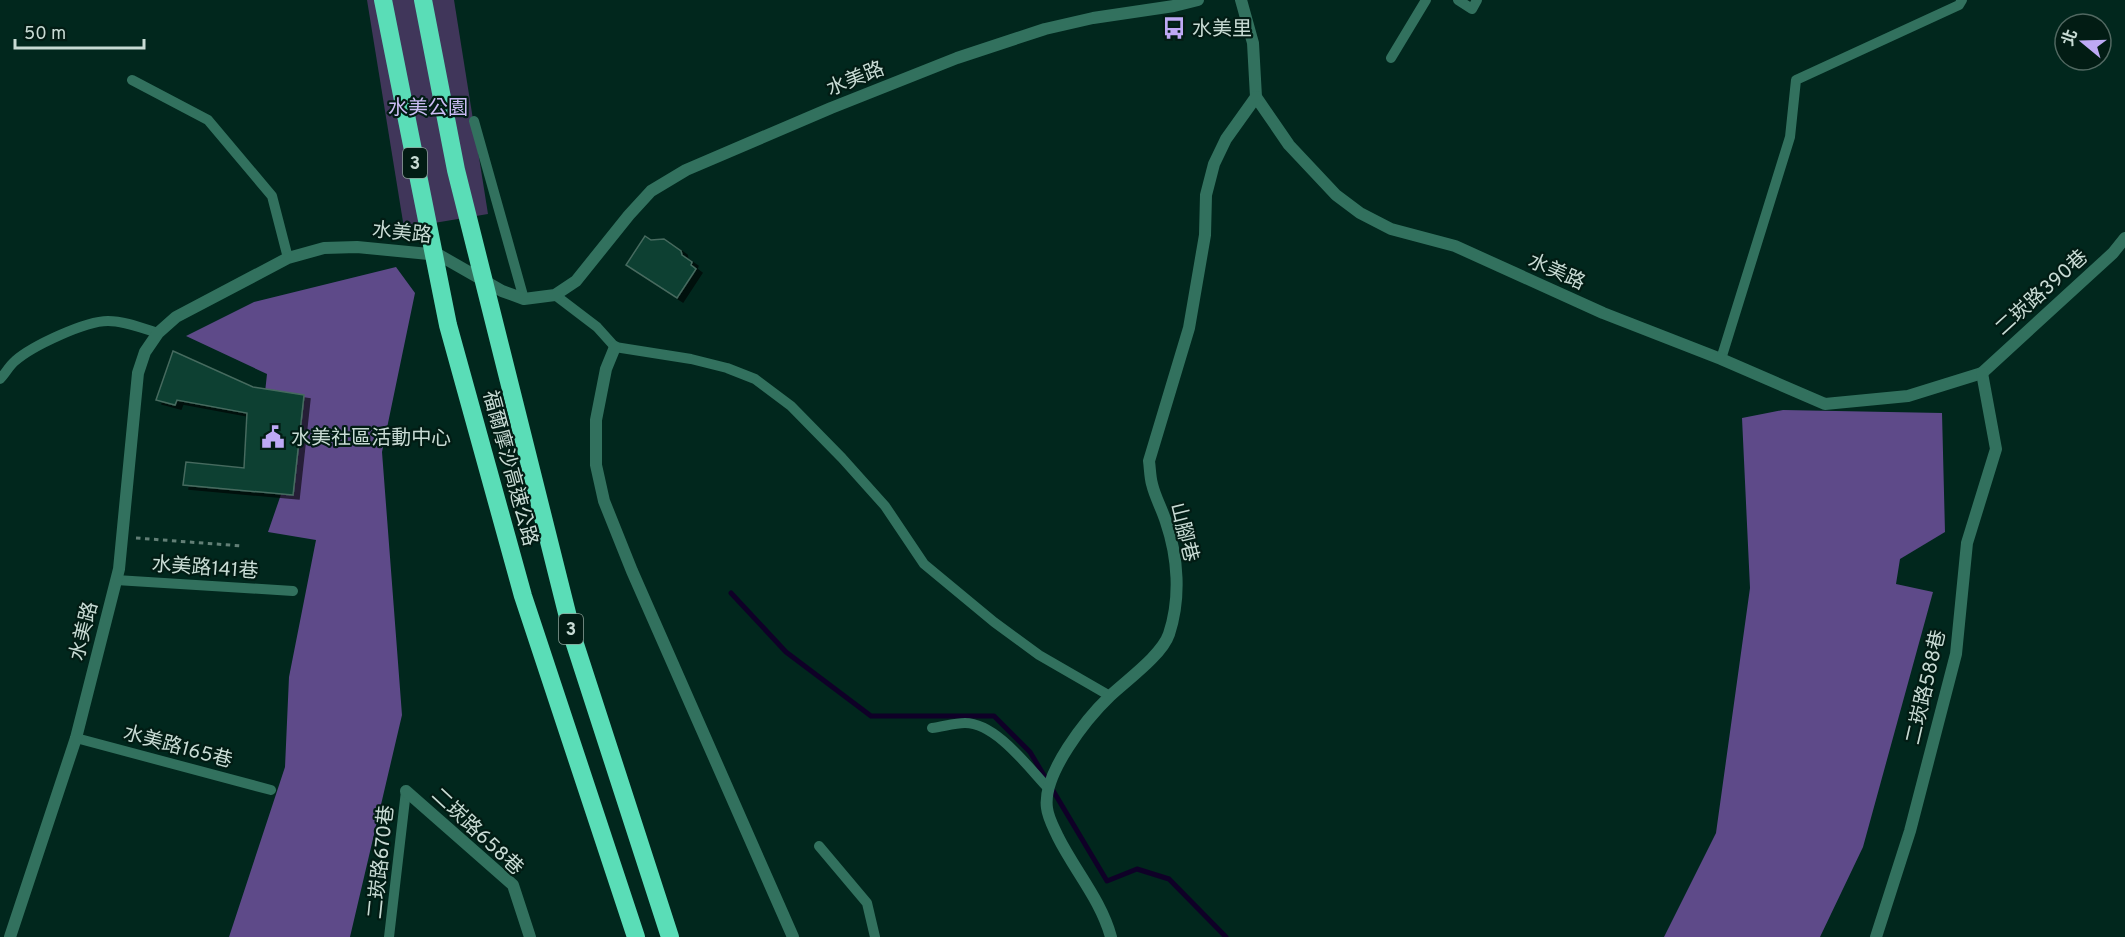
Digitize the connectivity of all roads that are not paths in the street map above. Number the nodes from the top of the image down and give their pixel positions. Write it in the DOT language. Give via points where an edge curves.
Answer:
graph roads {
  1 [pos="383,0"];
  2 [pos="423,0"];
  3 [pos="1198,0"];
  4 [pos="1241,0"];
  5 [pos="1426,0"];
  6 [pos="1458,0"];
  7 [pos="1478,0"];
  8 [pos="1962,0"];
  9 [pos="1391,58"];
  10 [pos="132,80"];
  11 [pos="1256,97"];
  12 [pos="474,121"];
  13 [pos="2125,238"];
  14 [pos="288,258"];
  15 [pos="555,295"];
  16 [pos="524,299"];
  17 [pos="158,333"];
  18 [pos="615,347"];
  19 [pos="1721,359"];
  20 [pos="1982,373"];
  21 [pos="0,379"];
  22 [pos="116,580"];
  23 [pos="293,591"];
  24 [pos="1110,696"];
  25 [pos="932,728"];
  26 [pos="76,738"];
  27 [pos="1048,789"];
  28 [pos="271,790"];
  29 [pos="406,791"];
  30 [pos="819,846"];
  31 [pos="10,937"];
  32 [pos="389,937"];
  33 [pos="530,937"];
  34 [pos="636,937"];
  35 [pos="670,937"];
  36 [pos="793,937"];
  37 [pos="875,937"];
  38 [pos="1111,937"];
  39 [pos="1876,937"];
  1 -- 34 [label="highway, 福爾摩沙高速公路 / 3" via="448,325 523,596"];
  2 -- 35 [label="highway, 福爾摩沙高速公路 / 3" via="456,170 574,641"];
  3 -- 15 [label="street, 水美路" via="1045,29 957,58 686,170 651,191 576,281"];
  4 -- 11 [label="street" via="1253,44"];
  5 -- 9 [label="lane"];
  6 -- 7 [label="lane" via="1472,9"];
  8 -- 19 [label="lane" via="1959,5 1796,80 1790,137"];
  10 -- 14 [label="lane" via="208,120 272,196"];
  11 -- 19 [label="street, 水美路" via="1290,145 1336,195 1360,213 1390,229 1455,246 1603,313"];
  11 -- 24 [label="street, 山腳巷" via="1226,139 1214,164 1206,195 1205,235 1189,328 1149,461 1176,566 1176,602 1169,636 1150,661"];
  12 -- 16 [label="lane"];
  13 -- 20 [label="street, 二崁路390巷"];
  14 -- 16 [label="street, 水美路" via="324,248 357,247 439,255 502,291"];
  14 -- 17 [label="street, 水美路" via="176,317"];
  15 -- 16 [label="street, 水美路"];
  15 -- 18 [label="lane" via="597,327"];
  17 -- 21 [label="lane" via="108,321 80,326 15,361"];
  17 -- 22 [label="street, 水美路" via="145,352 138,373"];
  18 -- 24 [label="lane" via="691,359 755,379 791,406 842,458 885,506 924,564 1039,655"];
  18 -- 36 [label="street" via="606,369 596,420 596,465 604,501"];
  19 -- 20 [label="street, 水美路" via="1825,404 1908,396"];
  20 -- 39 [label="street, 二崁路588巷" via="1996,449 1967,543 1956,654 1910,831"];
  22 -- 23 [label="lane, 水美路141巷"];
  22 -- 26 [label="street, 水美路"];
  24 -- 27 [label="street, 山腳巷" via="1066,750"];
  25 -- 27 [label="lane" via="965,723 983,726 999,737"];
  26 -- 28 [label="lane, 水美路165巷"];
  26 -- 31 [label="street, 水美路"];
  27 -- 38 [label="street, 山腳巷" via="1046,806 1050,819 1068,857 1092,893"];
  29 -- 32 [label="lane, 二崁路670巷"];
  29 -- 33 [label="street, 二崁路658巷" via="513,885"];
  30 -- 37 [label="lane" via="867,903"];
}
